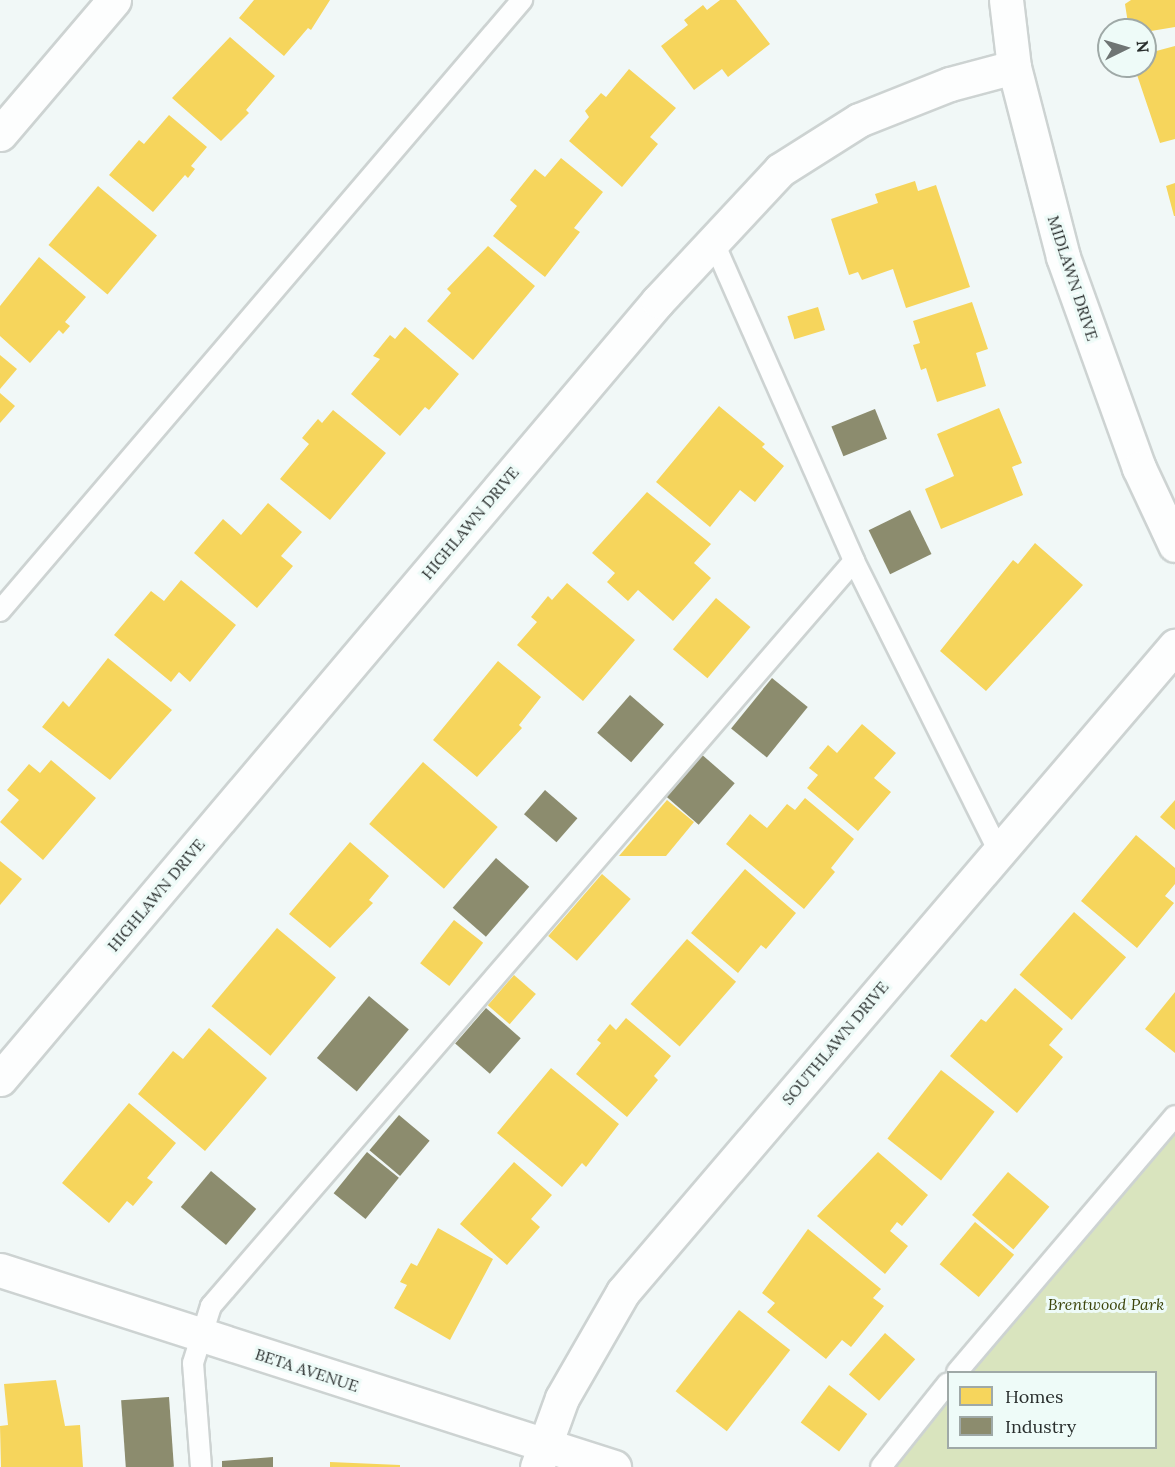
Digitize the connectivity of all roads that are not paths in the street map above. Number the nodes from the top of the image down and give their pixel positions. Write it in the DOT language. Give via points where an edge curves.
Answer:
graph roads {
  1 [pos="114,0"];
  2 [pos="522,0"];
  3 [pos="1006,0"];
  4 [pos="1014,67"];
  5 [pos="0,134"];
  6 [pos="714,243"];
  7 [pos="1175,545"];
  8 [pos="854,561"];
  9 [pos="0,611"];
  10 [pos="1175,646"];
  11 [pos="999,850"];
  12 [pos="0,1079"];
  13 [pos="1175,1116"];
  14 [pos="0,1270"];
  15 [pos="200,1336"];
  16 [pos="958,1371"];
  17 [pos="947,1384"];
  18 [pos="541,1457"];
  19 [pos="201,1467"];
  20 [pos="614,1467"];
  21 [pos="881,1467"];
  1 -- 5 [label="street"];
  2 -- 9 [label="lane"];
  3 -- 4 [label="street, MIDLAWN DRIVE"];
  4 -- 6 [label="street, HIGHLAWN DRIVE" via="950,84 859,120 780,170"];
  4 -- 7 [label="street, MIDLAWN DRIVE" via="1063,257 1139,468"];
  6 -- 8 [label="lane"];
  6 -- 12 [label="street, HIGHLAWN DRIVE" via="658,301"];
  8 -- 11 [label="lane"];
  8 -- 15 [label="lane" via="211,1306"];
  10 -- 11 [label="street, SOUTHLAWN DRIVE"];
  11 -- 18 [label="street, SOUTHLAWN DRIVE" via="623,1292 562,1398"];
  13 -- 16 [label="lane"];
  14 -- 15 [label="street, BETA AVENUE"];
  15 -- 18 [label="street, BETA AVENUE"];
  15 -- 19 [label="lane" via="193,1363"];
  17 -- 21 [label="lane"];
  18 -- 20 [label="street, BETA AVENUE"];
}
